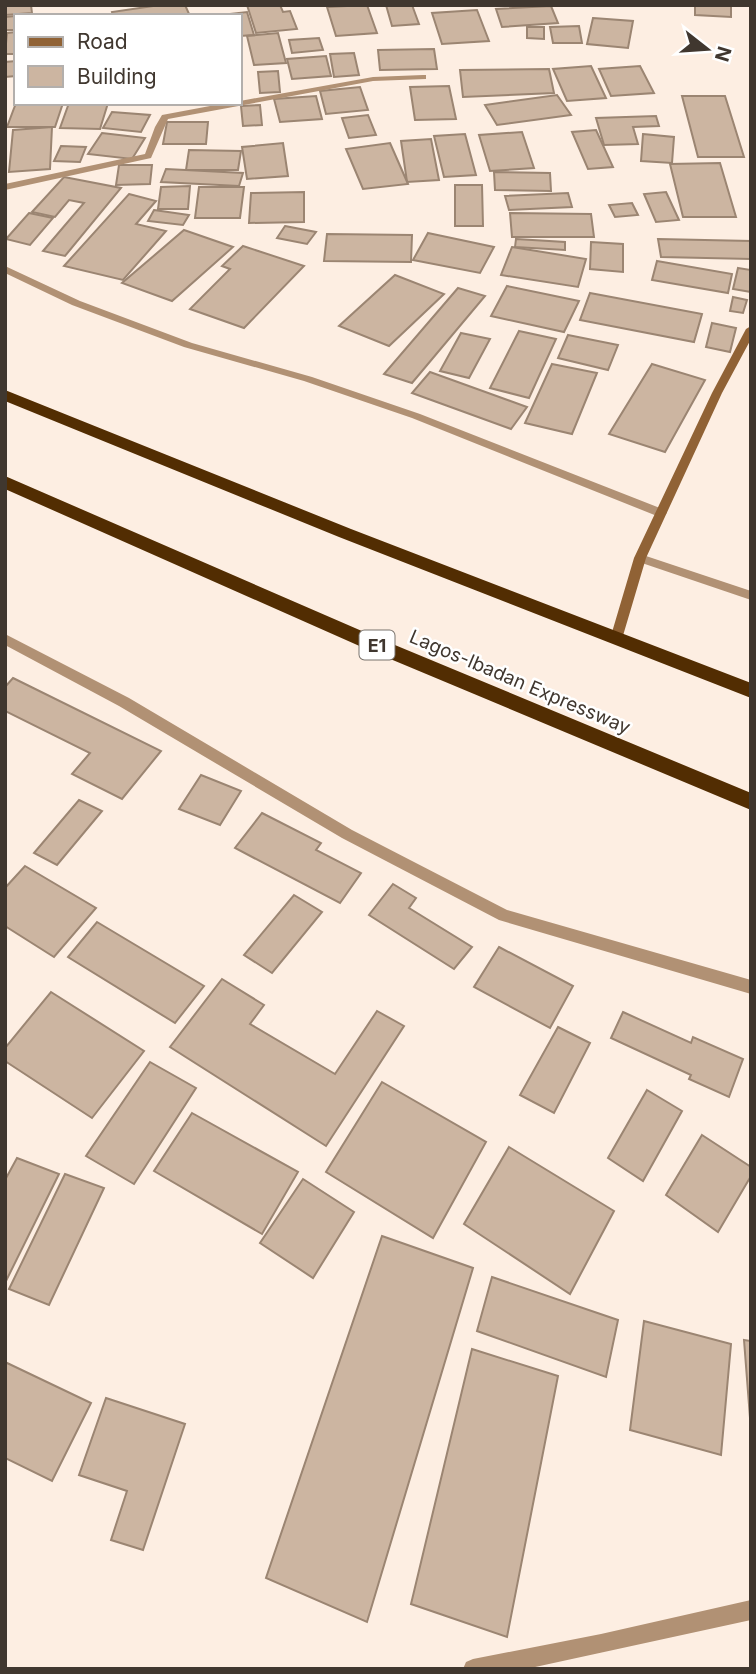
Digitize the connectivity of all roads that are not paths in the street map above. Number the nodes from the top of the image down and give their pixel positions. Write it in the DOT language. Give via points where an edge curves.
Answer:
graph roads {
  1 [pos="423,77"];
  2 [pos="242,103"];
  3 [pos="231,105"];
  4 [pos="5,187"];
  5 [pos="5,269"];
  6 [pos="751,329"];
  7 [pos="5,395"];
  8 [pos="5,482"];
  9 [pos="661,513"];
  10 [pos="640,558"];
  11 [pos="751,596"];
  12 [pos="5,639"];
  13 [pos="617,639"];
  14 [pos="751,691"];
  15 [pos="751,802"];
  16 [pos="751,987"];
  17 [pos="751,1610"];
  18 [pos="473,1669"];
  1 -- 2 [label="street" via="373,79"];
  3 -- 4 [label="street" via="165,117 155,128 148,156"];
  5 -- 9 [label="street" via="76,303 188,345 416,416"];
  6 -- 9 [label="street"];
  7 -- 13 [label="highway"];
  8 -- 15 [label="highway, Lagos-Ibadan Expressway / E1" via="371,643"];
  9 -- 10 [label="street"];
  10 -- 11 [label="street"];
  10 -- 13 [label="street"];
  12 -- 16 [label="street" via="124,702 347,834 504,915"];
  13 -- 14 [label="highway"];
  17 -- 18 [label="street"];
}
